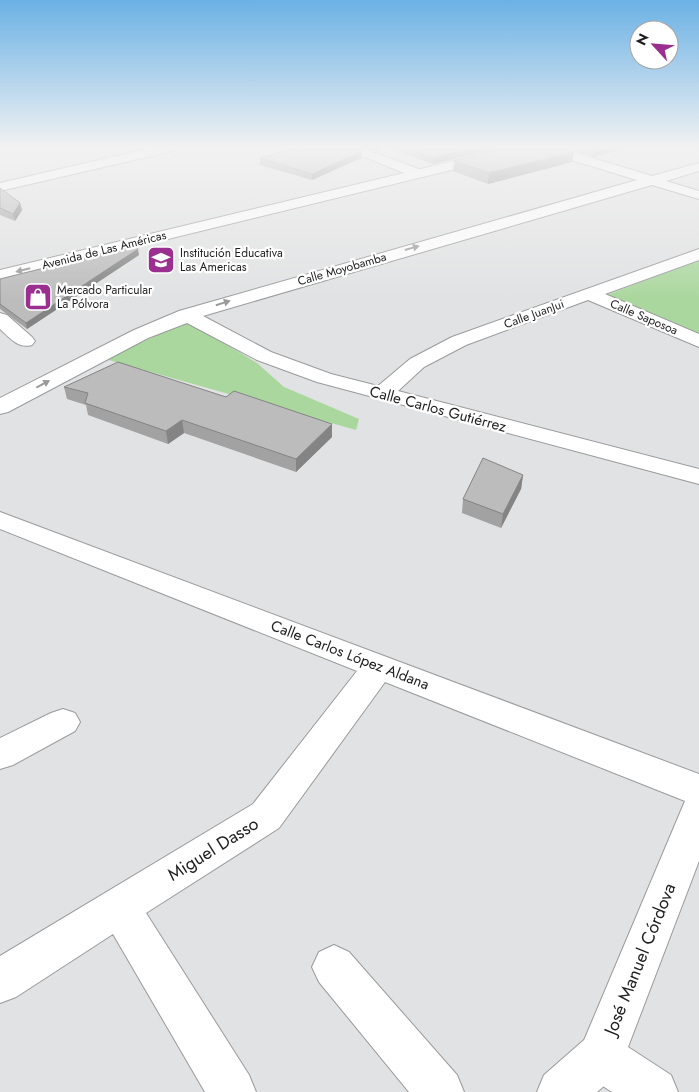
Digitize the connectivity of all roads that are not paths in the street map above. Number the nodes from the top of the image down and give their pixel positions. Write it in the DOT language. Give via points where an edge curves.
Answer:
graph roads {
  1 [pos="320,198"];
  2 [pos="588,198"];
  3 [pos="699,254"];
  4 [pos="0,275"];
  5 [pos="588,294"];
  6 [pos="186,315"];
  7 [pos="0,319"];
  8 [pos="25,341"];
  9 [pos="699,341"];
  10 [pos="381,394"];
  11 [pos="0,407"];
  12 [pos="699,477"];
  13 [pos="0,520"];
  14 [pos="379,666"];
  15 [pos="63,722"];
  16 [pos="0,755"];
  17 [pos="699,790"];
  18 [pos="699,811"];
  19 [pos="120,908"];
  20 [pos="334,967"];
  21 [pos="0,981"];
  22 [pos="601,1057"];
  23 [pos="232,1092"];
  24 [pos="440,1092"];
  25 [pos="561,1092"];
  26 [pos="654,1092"];
  1 -- 4 [label="street, Avenida de Las Américas, one-way"];
  6 -- 2 [label="street, Calle Moyobamba, one-way"];
  3 -- 5 [label="street, Calle JuanJui"];
  5 -- 9 [label="street, Calle Saposoa"];
  5 -- 10 [label="street, Calle JuanJui" via="459,342 417,363"];
  6 -- 10 [label="street, Calle Carlos Gutiérrez" via="290,367"];
  11 -- 6 [label="street, Calle Moyobamba, one-way" via="115,347"];
  7 -- 8 [label="street"];
  10 -- 12 [label="street, Calle Carlos Gutiérrez"];
  13 -- 14 [label="street, Calle Carlos López Aldana"];
  14 -- 17 [label="street, Calle Carlos López Aldana"];
  14 -- 19 [label="street, Miguel Dasso" via="266,816"];
  15 -- 16 [label="street"];
  18 -- 22 [label="street, José Manuel Córdova"];
  19 -- 21 [label="street, Miguel Dasso"];
  19 -- 23 [label="street"];
  20 -- 24 [label="street"];
  22 -- 25 [label="street, José Manuel Córdova"];
  22 -- 26 [label="street"];
}
